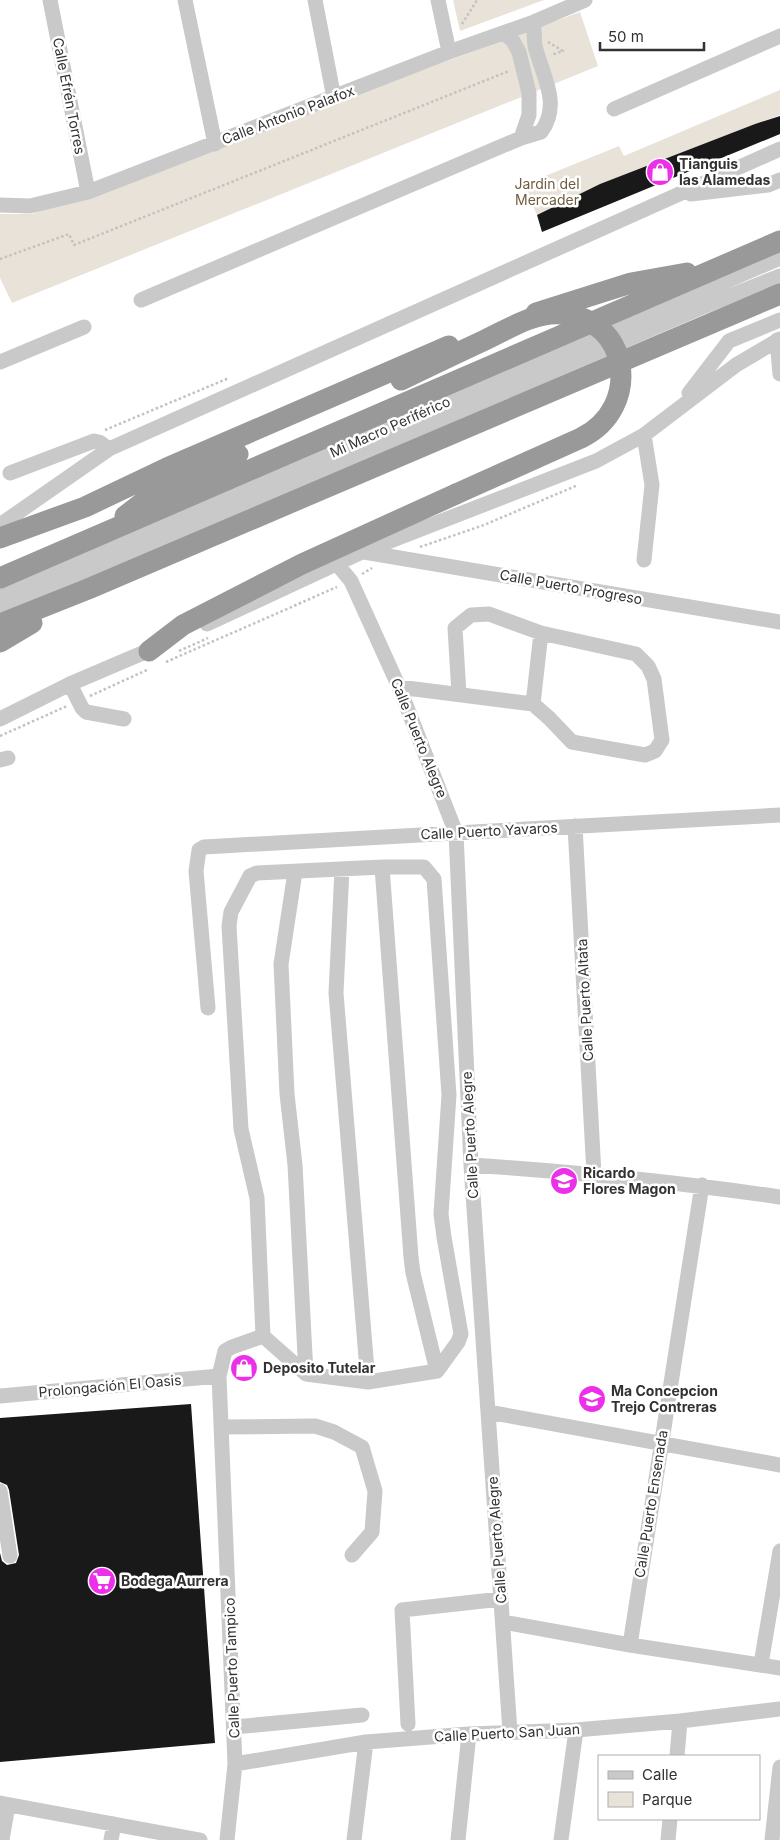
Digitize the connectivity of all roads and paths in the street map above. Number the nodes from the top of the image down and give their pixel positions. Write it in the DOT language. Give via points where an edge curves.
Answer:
graph roads {
  1 [pos="50,0"];
  2 [pos="185,0"];
  3 [pos="314,0"];
  4 [pos="438,0"];
  5 [pos="477,0"];
  6 [pos="576,2"];
  7 [pos="462,24"];
  8 [pos="534,28"];
  9 [pos="504,33"];
  10 [pos="780,36"];
  11 [pos="449,52"];
  12 [pos="540,59"];
  13 [pos="522,65"];
  14 [pos="334,98"];
  15 [pos="614,109"];
  16 [pos="521,138"];
  17 [pos="215,144"];
  18 [pos="780,149"];
  19 [pos="780,180"];
  20 [pos="88,192"];
  21 [pos="676,195"];
  22 [pos="0,205"];
  23 [pos="780,241"];
  24 [pos="780,258"];
  25 [pos="0,259"];
  26 [pos="715,269"];
  27 [pos="780,276"];
  28 [pos="780,294"];
  29 [pos="141,300"];
  30 [pos="780,320"];
  31 [pos="84,327"];
  32 [pos="778,340"];
  33 [pos="0,362"];
  34 [pos="780,364"];
  35 [pos="780,374"];
  36 [pos="677,408"];
  37 [pos="644,435"];
  38 [pos="109,449"];
  39 [pos="10,473"];
  40 [pos="160,489"];
  41 [pos="85,507"];
  42 [pos="0,524"];
  43 [pos="99,536"];
  44 [pos="0,538"];
  45 [pos="362,552"];
  46 [pos="644,560"];
  47 [pos="337,564"];
  48 [pos="0,578"];
  49 [pos="88,589"];
  50 [pos="0,596"];
  51 [pos="0,609"];
  52 [pos="780,622"];
  53 [pos="0,624"];
  54 [pos="541,633"];
  55 [pos="0,642"];
  56 [pos="149,650"];
  57 [pos="70,684"];
  58 [pos="399,686"];
  59 [pos="459,694"];
  60 [pos="533,704"];
  61 [pos="124,718"];
  62 [pos="0,719"];
  63 [pos="780,815"];
  64 [pos="575,826"];
  65 [pos="456,833"];
  66 [pos="382,867"];
  67 [pos="342,869"];
  68 [pos="295,872"];
  69 [pos="208,1008"];
  70 [pos="471,1165"];
  71 [pos="594,1174"];
  72 [pos="702,1185"];
  73 [pos="780,1196"];
  74 [pos="263,1336"];
  75 [pos="437,1371"];
  76 [pos="306,1374"];
  77 [pos="219,1376"];
  78 [pos="368,1382"];
  79 [pos="0,1396"];
  80 [pos="488,1412"];
  81 [pos="222,1426"];
  82 [pos="660,1443"];
  83 [pos="780,1465"];
  84 [pos="0,1491"];
  85 [pos="780,1551"];
  86 [pos="352,1554"];
  87 [pos="10,1556"];
  88 [pos="501,1599"];
  89 [pos="503,1622"];
  90 [pos="630,1645"];
  91 [pos="762,1664"];
  92 [pos="780,1668"];
  93 [pos="780,1709"];
  94 [pos="362,1715"];
  95 [pos="680,1721"];
  96 [pos="408,1724"];
  97 [pos="234,1727"];
  98 [pos="576,1730"];
  99 [pos="510,1732"];
  100 [pos="469,1734"];
  101 [pos="366,1742"];
  102 [pos="677,1755"];
  103 [pos="235,1764"];
  104 [pos="780,1767"];
  105 [pos="4,1804"];
  106 [pos="670,1820"];
  107 [pos="114,1824"];
  108 [pos="2,1840"];
  109 [pos="111,1840"];
  110 [pos="200,1840"];
  111 [pos="227,1840"];
  112 [pos="354,1840"];
  113 [pos="458,1840"];
  114 [pos="561,1840"];
  115 [pos="668,1840"];
  116 [pos="772,1840"];
  1 -- 20 [label="street, Calle Efrén Torres"];
  2 -- 17 [label="street"];
  3 -- 14 [label="street"];
  4 -- 11 [label="street"];
  5 -- 7 [label="path"];
  6 -- 8 [label="street, Calle Antonio Palafox"];
  8 -- 9 [label="street, Calle Antonio Palafox"];
  8 -- 12 [label="street"];
  8 -- 12 [label="path" via="563,51"];
  9 -- 11 [label="street, Calle Antonio Palafox"];
  9 -- 13 [label="street" via="513,41"];
  10 -- 15 [label="street"];
  11 -- 14 [label="street, Calle Antonio Palafox"];
  12 -- 16 [label="street" via="549,86 550,112 541,132"];
  13 -- 16 [label="street" via="530,105"];
  13 -- 25 [label="path" via="74,245 69,234"];
  14 -- 17 [label="street, Calle Antonio Palafox"];
  16 -- 29 [label="street"];
  17 -- 20 [label="street, Calle Antonio Palafox"];
  18 -- 21 [label="street"];
  19 -- 21 [label="street" via="768,185"];
  20 -- 22 [label="street, Calle Antonio Palafox" via="30,206"];
  21 -- 38 [label="street"];
  23 -- 26 [label="highway"];
  24 -- 50 [label="street, Mi Macro Periférico"];
  26 -- 41 [label="highway" via="631,283 501,325 167,468"];
  26 -- 43 [label="highway"];
  27 -- 51 [label="street, Mi Macro Periférico"];
  28 -- 49 [label="highway"];
  30 -- 36 [label="street" via="729,341"];
  31 -- 33 [label="street"];
  32 -- 34 [label="street"];
  32 -- 36 [label="street" via="736,365"];
  34 -- 35 [label="street"];
  36 -- 37 [label="street"];
  37 -- 45 [label="street" via="596,461"];
  37 -- 46 [label="street" via="652,484"];
  38 -- 39 [label="street" via="94,442"];
  38 -- 42 [label="street"];
  40 -- 41 [label="highway"];
  40 -- 43 [label="highway"];
  40 -- 56 [label="highway, bridge" via="522,322 551,314 573,315 601,330 614,348 621,368 621,390 613,410 600,427 586,436 302,564 182,625"];
  41 -- 44 [label="highway"];
  43 -- 48 [label="highway"];
  45 -- 47 [label="street"];
  45 -- 52 [label="street, Calle Puerto Progreso"];
  47 -- 56 [label="street"];
  47 -- 58 [label="street, Calle Puerto Alegre" via="351,581"];
  49 -- 53 [label="highway"];
  49 -- 55 [label="highway"];
  54 -- 59 [label="street" via="489,614 471,615 455,628"];
  54 -- 60 [label="street"];
  54 -- 60 [label="street" via="636,654 648,666 654,679 662,740 655,751 645,755 572,742"];
  56 -- 57 [label="street"];
  57 -- 61 [label="street" via="86,712"];
  57 -- 62 [label="street"];
  58 -- 59 [label="street"];
  58 -- 65 [label="street, Calle Puerto Alegre"];
  59 -- 60 [label="street"];
  63 -- 64 [label="street, Calle Puerto Yavaros"];
  64 -- 65 [label="street, Calle Puerto Yavaros"];
  64 -- 71 [label="street, Calle Puerto Altata"];
  65 -- 69 [label="street, Calle Puerto Yavaros" via="204,847 199,850 196,870"];
  65 -- 70 [label="street, Calle Puerto Alegre"];
  66 -- 67 [label="street"];
  66 -- 75 [label="street" via="412,1265"];
  66 -- 75 [label="street" via="424,867 434,878 449,1095 441,1214 461,1334"];
  67 -- 68 [label="street"];
  67 -- 78 [label="street" via="336,993"];
  68 -- 74 [label="street" via="250,876 231,912 228,926 241,1129 258,1198"];
  68 -- 76 [label="street" via="281,964"];
  70 -- 71 [label="street"];
  70 -- 80 [label="street, Calle Puerto Alegre"];
  71 -- 72 [label="street"];
  72 -- 73 [label="street"];
  72 -- 82 [label="street, Calle Puerto Ensenada"];
  74 -- 76 [label="street"];
  74 -- 77 [label="street, Calle Puerto Tampico" via="225,1351"];
  75 -- 78 [label="street"];
  76 -- 78 [label="street"];
  77 -- 79 [label="street, Prolongación El Oasis"];
  77 -- 81 [label="street, Calle Puerto Tampico"];
  80 -- 82 [label="street"];
  80 -- 88 [label="street, Calle Puerto Alegre"];
  81 -- 86 [label="street" via="315,1426 362,1447 375,1491 372,1532"];
  81 -- 97 [label="street, Calle Puerto Tampico"];
  82 -- 83 [label="street"];
  82 -- 90 [label="street, Calle Puerto Ensenada"];
  84 -- 87 [label="street"];
  85 -- 91 [label="street"];
  88 -- 89 [label="street, Calle Puerto Alegre"];
  88 -- 96 [label="street" via="402,1610"];
  89 -- 90 [label="street"];
  89 -- 99 [label="street, Calle Puerto Alegre"];
  90 -- 91 [label="street"];
  91 -- 92 [label="street"];
  93 -- 95 [label="street, Calle Puerto San Juan"];
  94 -- 97 [label="street"];
  95 -- 98 [label="street, Calle Puerto San Juan"];
  95 -- 102 [label="street"];
  97 -- 103 [label="street, Calle Puerto Tampico"];
  98 -- 99 [label="street, Calle Puerto San Juan"];
  98 -- 114 [label="street"];
  99 -- 100 [label="street, Calle Puerto San Juan"];
  100 -- 101 [label="street, Calle Puerto San Juan"];
  100 -- 113 [label="street"];
  101 -- 103 [label="street, Calle Puerto San Juan"];
  101 -- 112 [label="street"];
  103 -- 111 [label="street, Calle Puerto Tampico"];
  104 -- 116 [label="street"];
  105 -- 107 [label="street"];
  105 -- 108 [label="street"];
  106 -- 115 [label="street"];
  107 -- 109 [label="street"];
  107 -- 110 [label="street"];
}
